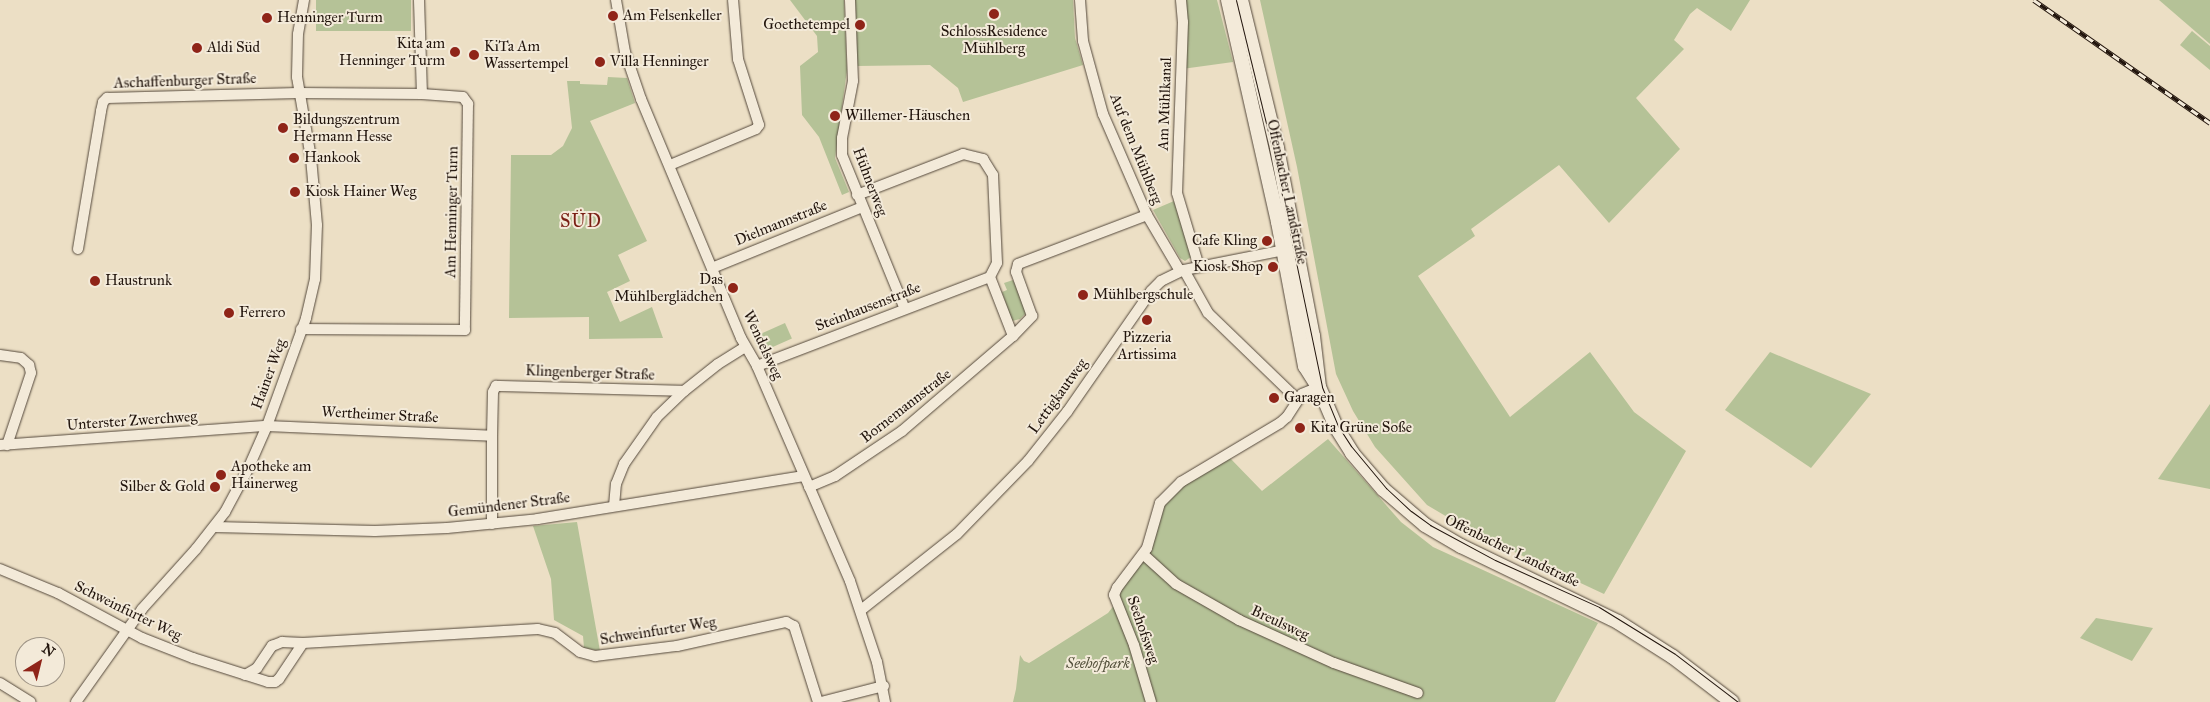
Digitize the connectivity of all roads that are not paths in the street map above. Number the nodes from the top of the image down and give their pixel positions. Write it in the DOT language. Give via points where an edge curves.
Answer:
graph roads {
  1 [pos="304,0"];
  2 [pos="419,0"];
  3 [pos="616,0"];
  4 [pos="733,0"];
  5 [pos="850,0"];
  6 [pos="1080,0"];
  7 [pos="1181,0"];
  8 [pos="1228,0"];
  9 [pos="1241,0"];
  10 [pos="298,93"];
  11 [pos="422,94"];
  12 [pos="670,165"];
  13 [pos="857,195"];
  14 [pos="862,207"];
  15 [pos="1147,215"];
  16 [pos="78,249"];
  17 [pos="1290,249"];
  18 [pos="1199,267"];
  19 [pos="712,268"];
  20 [pos="1182,271"];
  21 [pos="990,277"];
  22 [pos="905,309"];
  23 [pos="302,329"];
  24 [pos="1013,336"];
  25 [pos="745,347"];
  26 [pos="0,355"];
  27 [pos="757,366"];
  28 [pos="1319,387"];
  29 [pos="684,391"];
  30 [pos="1297,399"];
  31 [pos="267,426"];
  32 [pos="492,436"];
  33 [pos="3,445"];
  34 [pos="804,476"];
  35 [pos="809,487"];
  36 [pos="614,506"];
  37 [pos="492,524"];
  38 [pos="215,527"];
  39 [pos="1144,555"];
  40 [pos="0,569"];
  41 [pos="861,610"];
  42 [pos="126,630"];
  43 [pos="303,643"];
  44 [pos="246,675"];
  45 [pos="0,683"];
  46 [pos="884,686"];
  47 [pos="1418,693"];
  48 [pos="31,702"];
  49 [pos="76,702"];
  50 [pos="820,702"];
  51 [pos="885,702"];
  52 [pos="1151,702"];
  53 [pos="1732,702"];
  1 -- 10 [label="street, Hainer Weg" via="297,42"];
  2 -- 11 [label="street"];
  3 -- 12 [label="street, Wendelsweg" via="629,66"];
  4 -- 12 [label="street" via="738,59 759,125"];
  5 -- 13 [label="street, Hühnerweg" via="853,81 841,149"];
  6 -- 15 [label="street, Auf dem Mühlberg" via="1083,41 1103,114"];
  7 -- 18 [label="street, Am Mühlkanal" via="1177,193"];
  8 -- 17 [label="main road, Offenbacher Landstraße"];
  9 -- 17 [label="main road, Offenbacher Landstraße" via="1277,148"];
  10 -- 11 [label="street, Am Henninger Turm"];
  10 -- 16 [label="street, Aschaffenburger Straße" via="104,100"];
  10 -- 23 [label="street, Hainer Weg" via="312,158 317,225 314,290"];
  11 -- 23 [label="street, Am Henninger Turm" via="460,96 468,104 465,330"];
  12 -- 19 [label="street, Wendelsweg"];
  13 -- 14 [label="street, Hühnerweg"];
  13 -- 21 [label="street" via="963,154 983,159 993,175 997,263"];
  14 -- 19 [label="street, Dielmannstraße"];
  14 -- 22 [label="street, Hühnerweg"];
  15 -- 20 [label="street, Auf dem Mühlberg"];
  15 -- 24 [label="street, Bornemannstraße" via="1016,266 1032,316"];
  17 -- 18 [label="street, Lettigkautweg"];
  17 -- 28 [label="main road, Offenbacher Landstraße" via="1313,336"];
  18 -- 20 [label="street, Lettigkautweg"];
  19 -- 25 [label="street, Wendelsweg"];
  20 -- 30 [label="street, Auf dem Mühlberg" via="1208,313"];
  20 -- 41 [label="street, Lettigkautweg" via="1161,281 1151,292 1052,432 1007,484 957,534"];
  21 -- 22 [label="street, Steinhausenstraße"];
  21 -- 24 [label="street"];
  22 -- 27 [label="street, Steinhausenstraße"];
  23 -- 31 [label="street, Hainer Weg"];
  24 -- 35 [label="street, Bornemannstraße" via="902,431 835,476"];
  25 -- 27 [label="street, Wendelsweg"];
  25 -- 29 [label="street"];
  26 -- 33 [label="street" via="21,358 29,364 31,372"];
  27 -- 34 [label="street, Wendelsweg"];
  28 -- 30 [label="street"];
  28 -- 53 [label="main road, Offenbacher Landstraße" via="1352,453 1383,490 1415,518 1461,546 1618,622 1673,657"];
  29 -- 32 [label="street, Klingenberger Straße" via="496,386 493,392"];
  29 -- 36 [label="street" via="657,416 624,464 616,484"];
  30 -- 39 [label="street" via="1280,423 1181,482 1164,497"];
  31 -- 32 [label="street, Wertheimer Straße"];
  31 -- 33 [label="street, Unterster Zwerchweg"];
  31 -- 38 [label="street, Hainer Weg" via="238,490"];
  32 -- 37 [label="street"];
  34 -- 35 [label="street, Wendelsweg"];
  34 -- 36 [label="street, Gemündener Straße"];
  35 -- 41 [label="street, Wendelsweg"];
  36 -- 37 [label="street, Gemündener Straße"];
  37 -- 38 [label="street, Gemündener Straße" via="375,531"];
  38 -- 42 [label="street, Hainer Weg"];
  39 -- 47 [label="street, Breulsweg" via="1176,584 1239,620 1334,663"];
  39 -- 52 [label="street, Seehofsweg" via="1114,595 1134,644"];
  40 -- 42 [label="street, Schweinfurter Weg" via="58,593"];
  41 -- 46 [label="street, Wendelsweg"];
  42 -- 44 [label="street, Schweinfurter Weg" via="193,658"];
  42 -- 49 [label="street, Hainer Weg"];
  43 -- 44 [label="street, Schweinfurter Weg" via="276,643 257,668"];
  43 -- 44 [label="street, Schweinfurter Weg" via="275,682"];
  43 -- 50 [label="street, Schweinfurter Weg" via="538,629 555,633 580,652 596,656 677,646 786,622 794,626"];
  45 -- 48 [label="street"];
  46 -- 50 [label="street"];
  46 -- 51 [label="street, Wendelsweg"];
}
